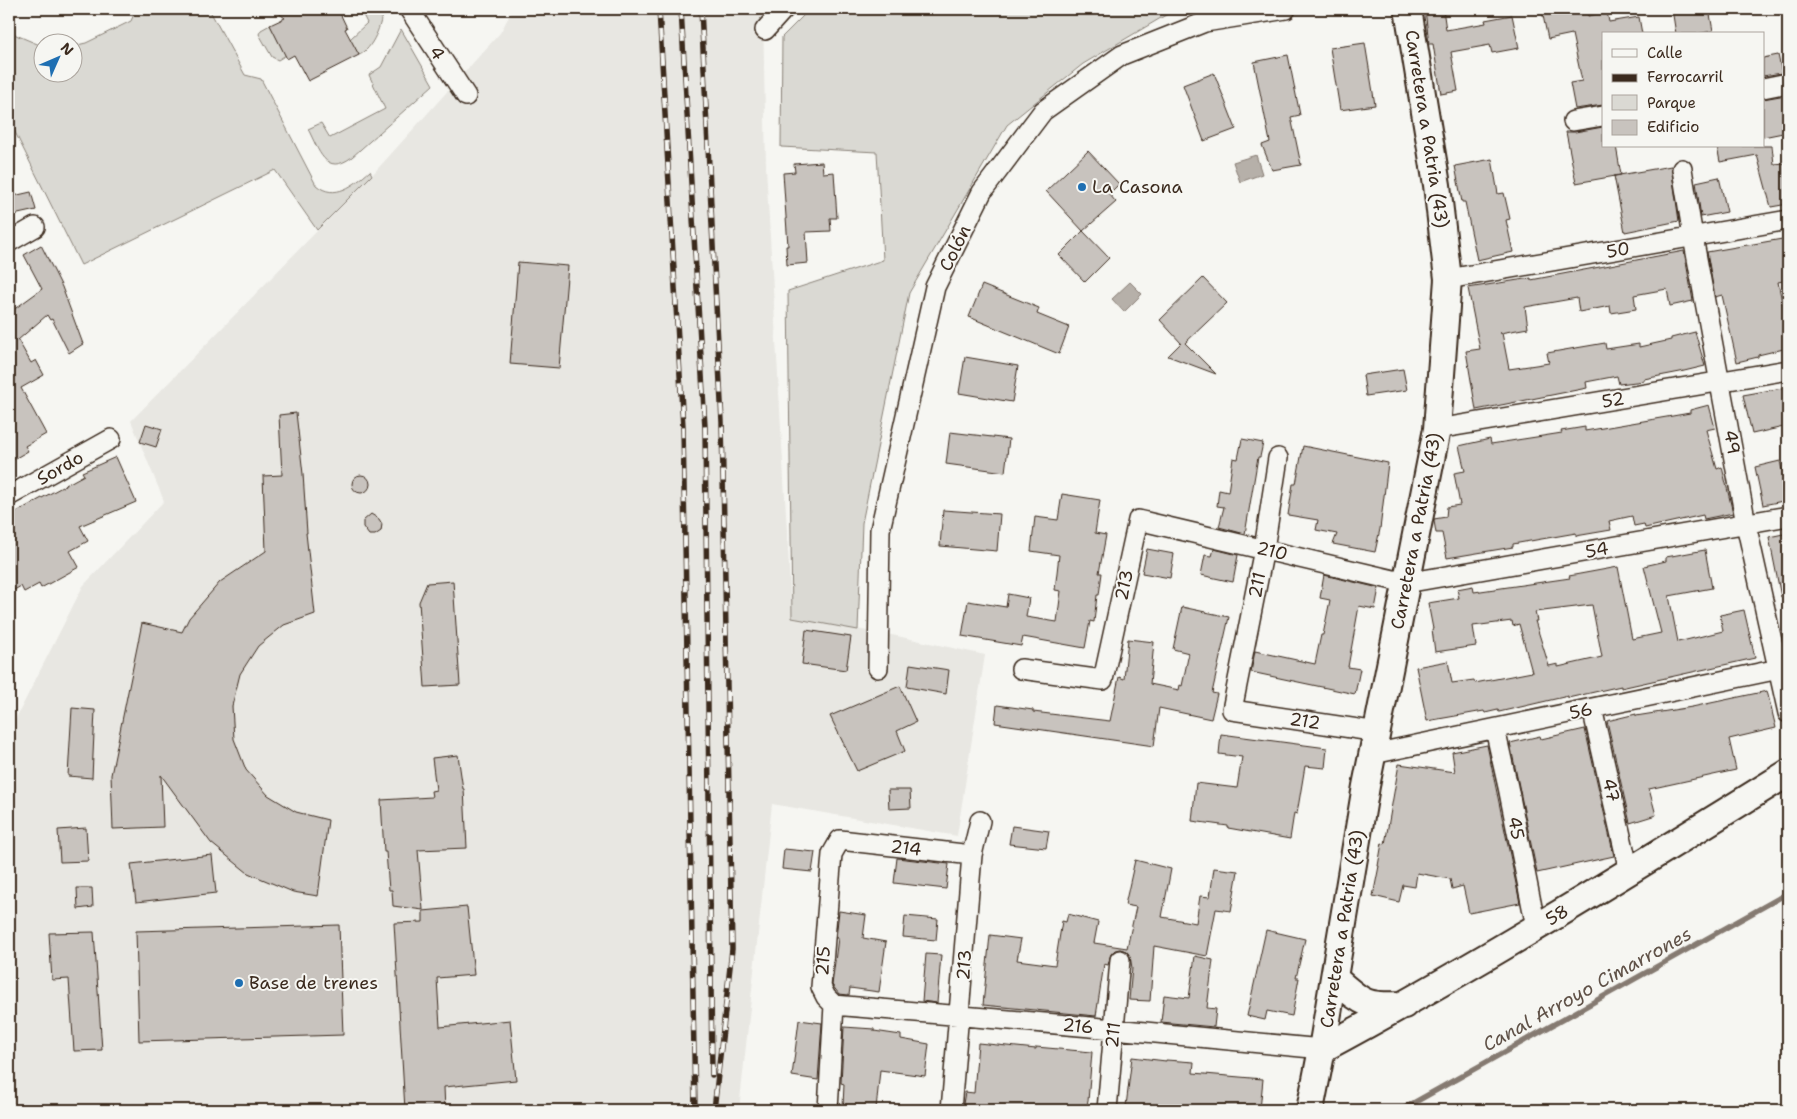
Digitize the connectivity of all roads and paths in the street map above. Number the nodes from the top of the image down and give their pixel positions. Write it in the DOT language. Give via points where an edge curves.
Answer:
graph roads {
  1 [pos="408,9"];
  2 [pos="784,9"];
  3 [pos="1286,9"];
  4 [pos="1408,9"];
  5 [pos="765,30"];
  6 [pos="1788,83"];
  7 [pos="1764,88"];
  8 [pos="466,96"];
  9 [pos="1602,116"];
  10 [pos="1573,121"];
  11 [pos="1682,169"];
  12 [pos="1788,220"];
  13 [pos="35,227"];
  14 [pos="1693,237"];
  15 [pos="9,242"];
  16 [pos="1448,279"];
  17 [pos="1788,370"];
  18 [pos="1721,382"];
  19 [pos="1437,429"];
  20 [pos="111,439"];
  21 [pos="1278,458"];
  22 [pos="9,496"];
  23 [pos="1788,516"];
  24 [pos="1138,520"];
  25 [pos="1746,524"];
  26 [pos="1264,549"];
  27 [pos="1406,583"];
  28 [pos="878,668"];
  29 [pos="1784,668"];
  30 [pos="1021,669"];
  31 [pos="1592,708"];
  32 [pos="1232,710"];
  33 [pos="1788,713"];
  34 [pos="1495,729"];
  35 [pos="1376,743"];
  36 [pos="1788,774"];
  37 [pos="980,821"];
  38 [pos="840,840"];
  39 [pos="972,855"];
  40 [pos="1629,872"];
  41 [pos="1536,927"];
  42 [pos="1120,960"];
  43 [pos="1334,978"];
  44 [pos="834,1005"];
  45 [pos="1405,1005"];
  46 [pos="960,1016"];
  47 [pos="1114,1029"];
  48 [pos="1322,1049"];
  49 [pos="828,1110"];
  50 [pos="951,1110"];
  51 [pos="1107,1110"];
  52 [pos="1310,1110"];
  1 -- 8 [label="street, 4"];
  2 -- 5 [label="street"];
  3 -- 28 [label="street, Colón" via="1205,22 1122,56 1043,111 982,192 935,287 880,530"];
  4 -- 16 [label="street, Carretera a Patria (43)" via="1437,185"];
  6 -- 7 [label="street"];
  9 -- 10 [label="street"];
  11 -- 14 [label="street, 49"];
  12 -- 14 [label="street, 50"];
  13 -- 15 [label="street"];
  14 -- 16 [label="street, 50"];
  14 -- 18 [label="street, 49"];
  16 -- 19 [label="street, Carretera a Patria (43)"];
  17 -- 18 [label="street, 52"];
  18 -- 19 [label="street, 52"];
  18 -- 25 [label="street, 49"];
  19 -- 27 [label="street, Carretera a Patria (43)"];
  20 -- 22 [label="street, Sordo"];
  21 -- 26 [label="street, 211"];
  23 -- 25 [label="street, 54"];
  24 -- 26 [label="street, 210"];
  24 -- 30 [label="street, 213" via="1104,680"];
  25 -- 27 [label="street, 54"];
  25 -- 29 [label="street, 49"];
  26 -- 27 [label="street, 210"];
  26 -- 32 [label="street, 211"];
  27 -- 35 [label="street, Carretera a Patria (43)"];
  29 -- 31 [label="street, 56"];
  29 -- 33 [label="street, 49"];
  31 -- 34 [label="street, 56"];
  31 -- 40 [label="street, 47"];
  32 -- 35 [label="street, 212"];
  34 -- 35 [label="street, 56"];
  34 -- 41 [label="street, 45"];
  35 -- 43 [label="street, Carretera a Patria (43)"];
  36 -- 40 [label="street, 58"];
  37 -- 39 [label="street, 213"];
  38 -- 39 [label="street, 214"];
  38 -- 44 [label="street, 215" via="832,854 821,987"];
  39 -- 46 [label="street, 213"];
  40 -- 41 [label="street, 58"];
  41 -- 45 [label="street, 58"];
  42 -- 47 [label="street, 211"];
  43 -- 45 [label="street" via="1362,1002 1380,1006"];
  43 -- 48 [label="street, Carretera a Patria (43)"];
  44 -- 46 [label="street, 216"];
  44 -- 49 [label="street"];
  45 -- 48 [label="street, 58"];
  46 -- 47 [label="street, 216"];
  46 -- 50 [label="street, 213"];
  47 -- 48 [label="street, 216"];
  47 -- 51 [label="street, 211"];
  48 -- 52 [label="street, Carretera a Patria (43)"];
}
